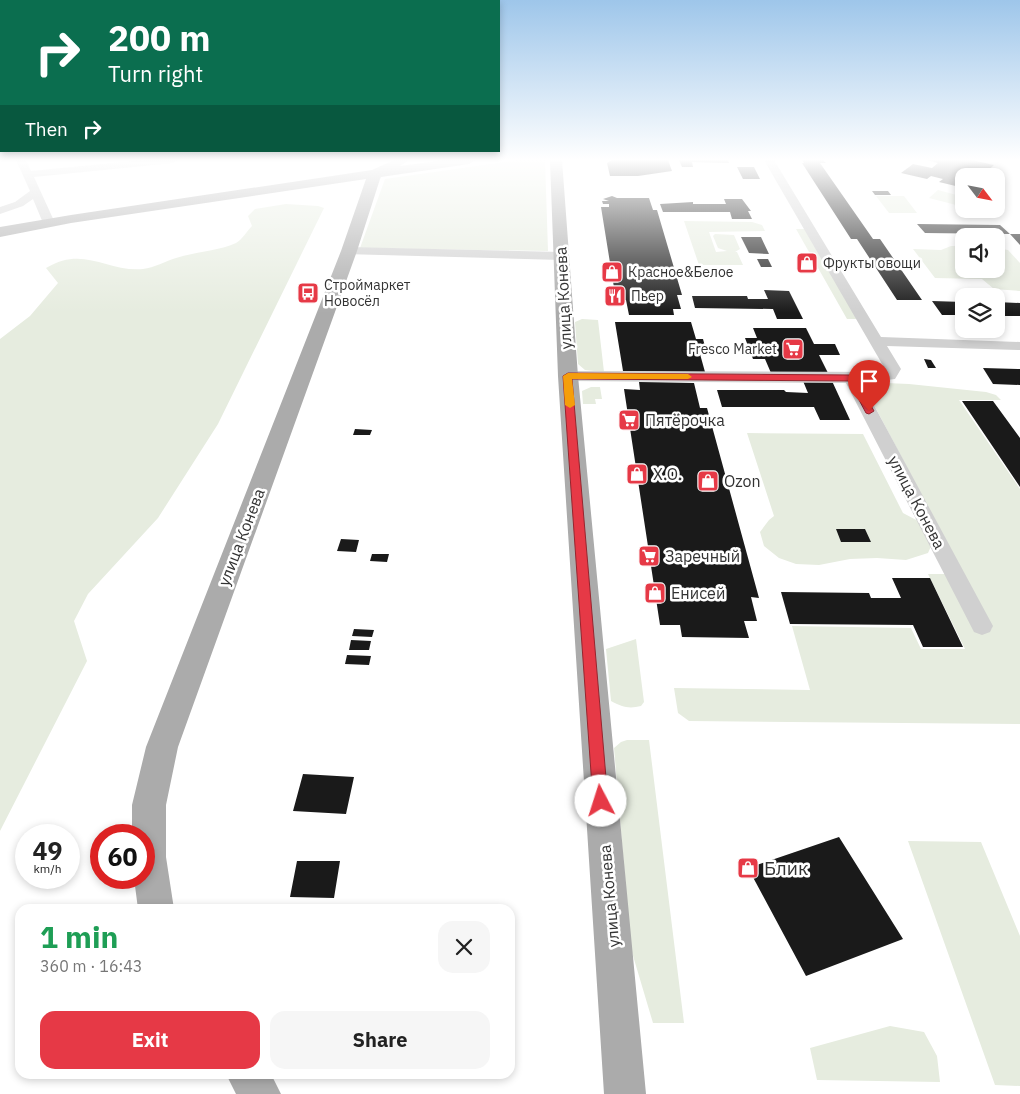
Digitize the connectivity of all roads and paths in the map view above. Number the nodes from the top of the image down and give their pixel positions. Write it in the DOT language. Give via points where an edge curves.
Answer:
graph roads {
  1 [pos="44,211"];
  2 [pos="99,211"];
  3 [pos="362,211"];
  4 [pos="559,211"];
  5 [pos="799,211"];
  6 [pos="48,219"];
  7 [pos="0,224"];
  8 [pos="0,232"];
  9 [pos="349,251"];
  10 [pos="561,256"];
  11 [pos="876,341"];
  12 [pos="1020,346"];
  13 [pos="568,376"];
  14 [pos="852,378"];
  15 [pos="982,626"];
  16 [pos="155,904"];
  17 [pos="250,1079"];
  18 [pos="260,1094"];
  19 [pos="625,1094"];
  1 -- 6 [label="street"];
  2 -- 6 [label="main road"];
  3 -- 9 [label="main road, улица Конева"];
  4 -- 10 [label="main road, улица Конева"];
  5 -- 11 [label="street"];
  6 -- 7 [label="main road"];
  6 -- 8 [label="main road"];
  9 -- 10 [label="street"];
  9 -- 16 [label="main road, улица Конева" via="162,747 149,805 149,858"];
  10 -- 13 [label="main road, улица Конева"];
  11 -- 12 [label="street"];
  11 -- 14 [label="street" via="893,369 889,376"];
  13 -- 14 [label="street"];
  13 -- 19 [label="main road, улица Конева"];
  14 -- 15 [label="street, улица Конева"];
  17 -- 18 [label="main road"];
}
